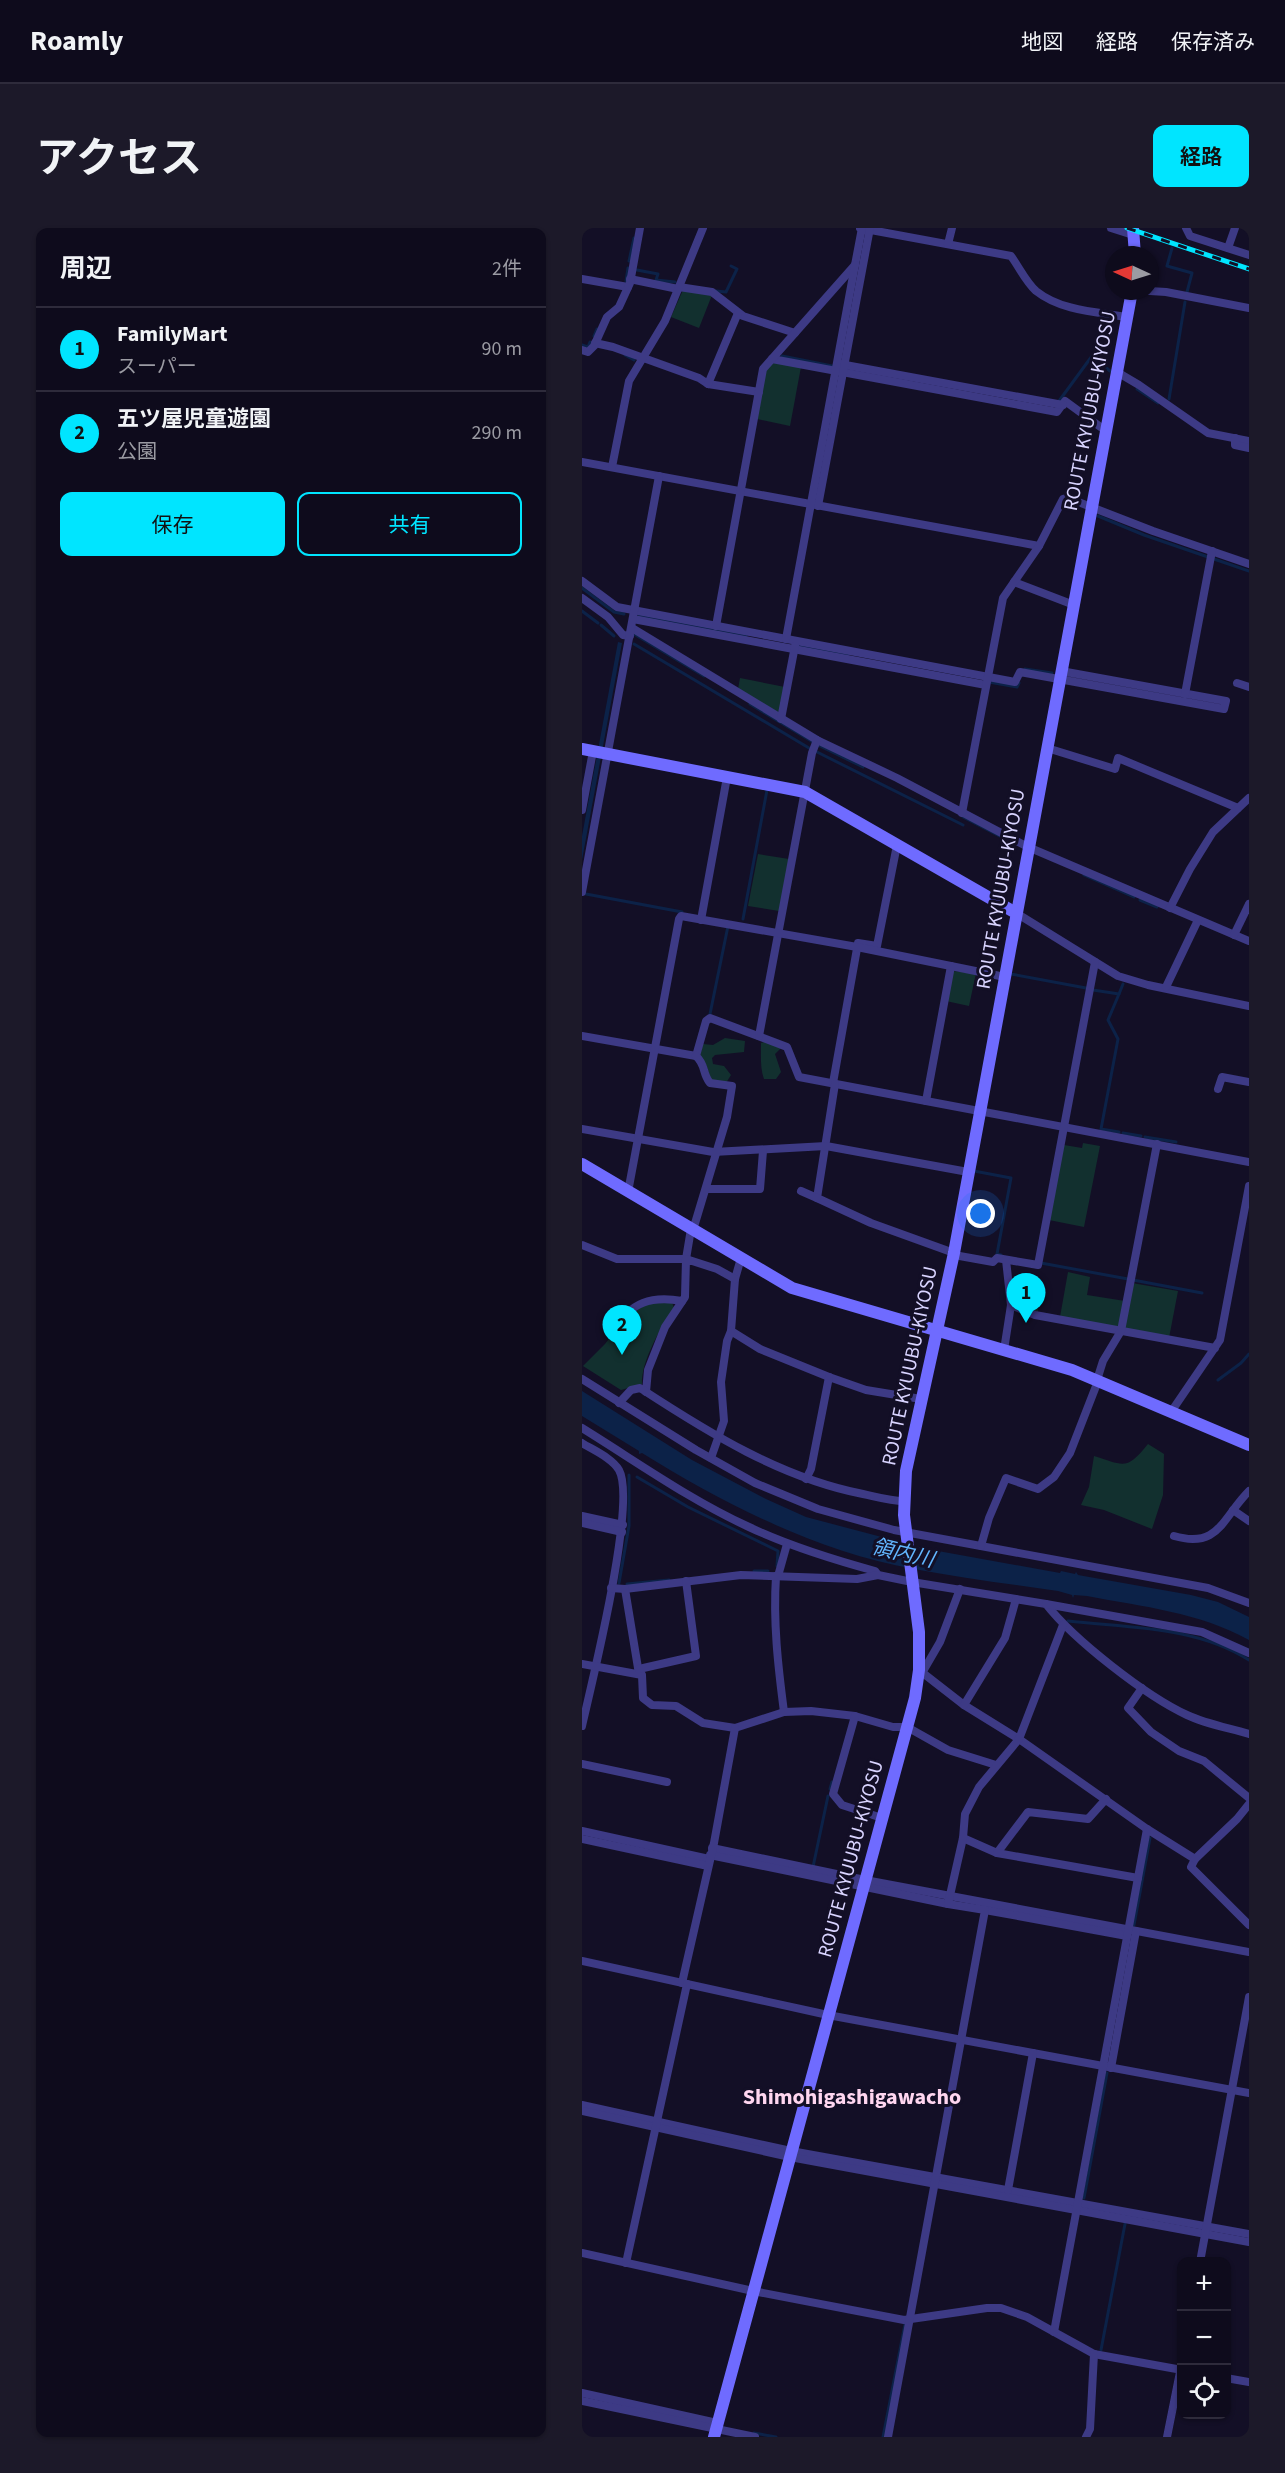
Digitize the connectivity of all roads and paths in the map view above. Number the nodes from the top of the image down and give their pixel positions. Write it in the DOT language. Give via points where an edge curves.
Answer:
graph roads {
  1 [pos="640,228"];
  2 [pos="703,228"];
  3 [pos="865,228"];
  4 [pos="952,228"];
  5 [pos="1111,228"];
  6 [pos="1186,228"];
  7 [pos="1234,228"];
  8 [pos="1133,232"];
  9 [pos="948,244"];
  10 [pos="1228,248"];
  11 [pos="1249,255"];
  12 [pos="855,265"];
  13 [pos="582,279"];
  14 [pos="629,283"];
  15 [pos="678,288"];
  16 [pos="1159,293"];
  17 [pos="1130,300"];
  18 [pos="1249,308"];
  19 [pos="738,313"];
  20 [pos="1127,317"];
  21 [pos="795,333"];
  22 [pos="595,343"];
  23 [pos="582,350"];
  24 [pos="642,358"];
  25 [pos="772,359"];
  26 [pos="840,368"];
  27 [pos="1117,372"];
  28 [pos="708,384"];
  29 [pos="759,392"];
  30 [pos="1106,431"];
  31 [pos="1235,438"];
  32 [pos="1249,441"];
  33 [pos="1249,448"];
  34 [pos="582,462"];
  35 [pos="612,467"];
  36 [pos="659,476"];
  37 [pos="742,492"];
  38 [pos="814,506"];
  39 [pos="1092,506"];
  40 [pos="1039,546"];
  41 [pos="1212,551"];
  42 [pos="1249,564"];
  43 [pos="582,581"];
  44 [pos="1014,582"];
  45 [pos="582,598"];
  46 [pos="1074,605"];
  47 [pos="632,623"];
  48 [pos="716,626"];
  49 [pos="786,639"];
  50 [pos="795,645"];
  51 [pos="1060,675"];
  52 [pos="987,681"];
  53 [pos="1238,683"];
  54 [pos="1249,687"];
  55 [pos="1185,694"];
  56 [pos="781,719"];
  57 [pos="817,740"];
  58 [pos="1047,747"];
  59 [pos="597,752"];
  60 [pos="727,777"];
  61 [pos="806,792"];
  62 [pos="1249,798"];
  63 [pos="1238,808"];
  64 [pos="582,810"];
  65 [pos="962,813"];
  66 [pos="897,845"];
  67 [pos="1028,847"];
  68 [pos="582,892"];
  69 [pos="1249,904"];
  70 [pos="1170,908"];
  71 [pos="1017,913"];
  72 [pos="701,920"];
  73 [pos="1197,920"];
  74 [pos="778,934"];
  75 [pos="1234,935"];
  76 [pos="1249,941"];
  77 [pos="857,947"];
  78 [pos="1095,962"];
  79 [pos="951,966"];
  80 [pos="1005,976"];
  81 [pos="1166,987"];
  82 [pos="1249,1006"];
  83 [pos="582,1036"];
  84 [pos="759,1036"];
  85 [pos="654,1049"];
  86 [pos="696,1056"];
  87 [pos="1249,1082"];
  88 [pos="834,1083"];
  89 [pos="1218,1089"];
  90 [pos="926,1101"];
  91 [pos="980,1111"];
  92 [pos="1064,1127"];
  93 [pos="582,1129"];
  94 [pos="637,1140"];
  95 [pos="1157,1144"];
  96 [pos="826,1146"];
  97 [pos="763,1151"];
  98 [pos="716,1152"];
  99 [pos="1249,1162"];
  100 [pos="582,1164"];
  101 [pos="968,1172"];
  102 [pos="1249,1186"];
  103 [pos="706,1189"];
  104 [pos="801,1191"];
  105 [pos="628,1192"];
  106 [pos="817,1198"];
  107 [pos="692,1229"];
  108 [pos="582,1245"];
  109 [pos="954,1254"];
  110 [pos="741,1258"];
  111 [pos="686,1259"];
  112 [pos="1006,1260"];
  113 [pos="735,1280"];
  114 [pos="682,1301"];
  115 [pos="1011,1305"];
  116 [pos="616,1330"];
  117 [pos="939,1330"];
  118 [pos="731,1331"];
  119 [pos="1121,1331"];
  120 [pos="1215,1348"];
  121 [pos="1004,1350"];
  122 [pos="829,1377"];
  123 [pos="582,1379"];
  124 [pos="1097,1381"];
  125 [pos="646,1392"];
  126 [pos="921,1400"];
  127 [pos="619,1403"];
  128 [pos="1171,1412"];
  129 [pos="582,1428"];
  130 [pos="719,1437"];
  131 [pos="582,1443"];
  132 [pos="1249,1445"];
  133 [pos="711,1458"];
  134 [pos="806,1479"];
  135 [pos="1249,1491"];
  136 [pos="904,1501"];
  137 [pos="1233,1510"];
  138 [pos="582,1516"];
  139 [pos="1249,1521"];
  140 [pos="582,1523"];
  141 [pos="623,1528"];
  142 [pos="907,1534"];
  143 [pos="1174,1536"];
  144 [pos="787,1544"];
  145 [pos="981,1546"];
  146 [pos="878,1575"];
  147 [pos="777,1576"];
  148 [pos="912,1580"];
  149 [pos="686,1581"];
  150 [pos="611,1588"];
  151 [pos="960,1588"];
  152 [pos="625,1589"];
  153 [pos="1016,1599"];
  154 [pos="1249,1603"];
  155 [pos="1046,1604"];
  156 [pos="1063,1625"];
  157 [pos="1249,1653"];
  158 [pos="582,1664"];
  159 [pos="595,1667"];
  160 [pos="639,1672"];
  161 [pos="921,1672"];
  162 [pos="1142,1688"];
  163 [pos="964,1705"];
  164 [pos="784,1712"];
  165 [pos="855,1716"];
  166 [pos="582,1726"];
  167 [pos="907,1727"];
  168 [pos="735,1728"];
  169 [pos="1249,1734"];
  170 [pos="1019,1738"];
  171 [pos="582,1764"];
  172 [pos="996,1765"];
  173 [pos="667,1782"];
  174 [pos="1249,1798"];
  175 [pos="1106,1799"];
  176 [pos="1249,1804"];
  177 [pos="882,1818"];
  178 [pos="1147,1829"];
  179 [pos="582,1831"];
  180 [pos="963,1838"];
  181 [pos="582,1839"];
  182 [pos="997,1853"];
  183 [pos="710,1857"];
  184 [pos="1194,1859"];
  185 [pos="1138,1878"];
  186 [pos="864,1884"];
  187 [pos="949,1900"];
  188 [pos="985,1910"];
  189 [pos="1249,1925"];
  190 [pos="1131,1932"];
  191 [pos="1249,1952"];
  192 [pos="582,1961"];
  193 [pos="684,1984"];
  194 [pos="1249,1997"];
  195 [pos="828,2015"];
  196 [pos="961,2039"];
  197 [pos="1033,2053"];
  198 [pos="1107,2067"];
  199 [pos="1232,2089"];
  200 [pos="1249,2092"];
  201 [pos="582,2105"];
  202 [pos="582,2111"];
  203 [pos="656,2124"];
  204 [pos="790,2154"];
  205 [pos="935,2181"];
  206 [pos="1008,2190"];
  207 [pos="1077,2207"];
  208 [pos="1206,2230"];
  209 [pos="1249,2234"];
  210 [pos="1249,2242"];
  211 [pos="582,2253"];
  212 [pos="1201,2257"];
  213 [pos="626,2263"];
  214 [pos="753,2291"];
  215 [pos="910,2319"];
  216 [pos="1054,2332"];
  217 [pos="1094,2354"];
  218 [pos="1177,2366"];
  219 [pos="1231,2379"];
  220 [pos="1249,2382"];
  221 [pos="1177,2387"];
  222 [pos="582,2393"];
  223 [pos="582,2401"];
  224 [pos="715,2430"];
  225 [pos="755,2437"];
  226 [pos="888,2437"];
  227 [pos="1086,2437"];
  228 [pos="1167,2437"];
  1 -- 14 [label="street"];
  2 -- 15 [label="street"];
  3 -- 9 [label="street"];
  3 -- 12 [label="street"];
  3 -- 26 [label="street"];
  4 -- 9 [label="street"];
  5 -- 8 [label="street"];
  6 -- 10 [label="street" via="1190,236"];
  7 -- 10 [label="street"];
  9 -- 20 [label="street" via="1011,256 1036,291 1060,304"];
  10 -- 11 [label="street"];
  12 -- 21 [label="street"];
  12 -- 26 [label="street"];
  13 -- 14 [label="street"];
  14 -- 15 [label="street"];
  14 -- 22 [label="street" via="619,307 607,317"];
  15 -- 19 [label="street" via="712,292"];
  15 -- 24 [label="street" via="665,321"];
  16 -- 18 [label="street"];
  17 -- 20 [label="main road, ROUTE KYUUBU-KIYOSU"];
  19 -- 21 [label="street"];
  19 -- 28 [label="street"];
  20 -- 27 [label="main road, ROUTE KYUUBU-KIYOSU"];
  21 -- 25 [label="street"];
  22 -- 23 [label="street" via="588,352"];
  22 -- 24 [label="street"];
  24 -- 28 [label="street"];
  24 -- 35 [label="street" via="629,381"];
  25 -- 26 [label="street"];
  25 -- 29 [label="street" via="763,369"];
  26 -- 30 [label="street" via="1057,412 1065,401"];
  26 -- 38 [label="street"];
  27 -- 30 [label="main road, ROUTE KYUUBU-KIYOSU"];
  27 -- 31 [label="street" via="1208,434"];
  28 -- 29 [label="street"];
  29 -- 37 [label="street"];
  30 -- 39 [label="main road, ROUTE KYUUBU-KIYOSU"];
  31 -- 32 [label="street"];
  31 -- 33 [label="street" via="1234,445"];
  34 -- 35 [label="street"];
  35 -- 36 [label="street"];
  36 -- 37 [label="street"];
  36 -- 47 [label="street"];
  37 -- 38 [label="street"];
  37 -- 48 [label="street"];
  38 -- 40 [label="street"];
  38 -- 49 [label="street"];
  39 -- 40 [label="street" via="1063,499"];
  39 -- 41 [label="street"];
  39 -- 46 [label="main road, ROUTE KYUUBU-KIYOSU"];
  40 -- 44 [label="street"];
  41 -- 42 [label="street"];
  41 -- 55 [label="street"];
  43 -- 47 [label="street"];
  44 -- 46 [label="street"];
  44 -- 52 [label="street" via="1003,598"];
  45 -- 47 [label="street" via="608,617 623,635"];
  46 -- 51 [label="main road, ROUTE KYUUBU-KIYOSU"];
  47 -- 48 [label="street"];
  47 -- 50 [label="street"];
  47 -- 56 [label="street"];
  47 -- 59 [label="street"];
  48 -- 49 [label="street"];
  49 -- 50 [label="street"];
  50 -- 52 [label="street"];
  50 -- 56 [label="street"];
  51 -- 52 [label="street" via="1020,672 1015,682"];
  51 -- 55 [label="street"];
  51 -- 55 [label="street" via="1224,709 1226,702"];
  51 -- 58 [label="main road, ROUTE KYUUBU-KIYOSU"];
  52 -- 65 [label="street"];
  53 -- 54 [label="street"];
  56 -- 57 [label="street"];
  57 -- 61 [label="street"];
  57 -- 65 [label="street"];
  58 -- 63 [label="street" via="1115,769 1118,758"];
  58 -- 67 [label="main road, ROUTE KYUUBU-KIYOSU"];
  59 -- 60 [label="main road"];
  59 -- 64 [label="street"];
  59 -- 68 [label="street"];
  60 -- 61 [label="main road"];
  60 -- 72 [label="street"];
  61 -- 66 [label="main road"];
  61 -- 74 [label="street"];
  62 -- 63 [label="street"];
  63 -- 70 [label="street" via="1213,832"];
  65 -- 67 [label="street"];
  66 -- 71 [label="main road"];
  66 -- 77 [label="street" via="877,946 858,943"];
  67 -- 70 [label="street"];
  67 -- 71 [label="main road, ROUTE KYUUBU-KIYOSU"];
  69 -- 75 [label="street"];
  70 -- 73 [label="street"];
  71 -- 78 [label="street"];
  71 -- 80 [label="main road, ROUTE KYUUBU-KIYOSU"];
  72 -- 74 [label="street"];
  72 -- 85 [label="street" via="681,916 679,919"];
  73 -- 75 [label="street"];
  73 -- 81 [label="street"];
  74 -- 77 [label="street"];
  74 -- 84 [label="street"];
  75 -- 76 [label="street"];
  77 -- 79 [label="street"];
  77 -- 88 [label="street"];
  78 -- 81 [label="street" via="1118,976"];
  78 -- 92 [label="street"];
  79 -- 80 [label="street"];
  79 -- 90 [label="street"];
  80 -- 91 [label="main road, ROUTE KYUUBU-KIYOSU"];
  81 -- 82 [label="street"];
  83 -- 85 [label="street"];
  84 -- 86 [label="street" via="710,1018"];
  84 -- 88 [label="street" via="787,1047 799,1077"];
  85 -- 86 [label="street"];
  85 -- 94 [label="street"];
  86 -- 98 [label="street" via="703,1061 705,1078 710,1083 732,1086"];
  87 -- 89 [label="street" via="1222,1077"];
  88 -- 90 [label="street"];
  88 -- 96 [label="street"];
  90 -- 91 [label="street"];
  91 -- 92 [label="street"];
  91 -- 101 [label="main road, ROUTE KYUUBU-KIYOSU"];
  92 -- 95 [label="street"];
  92 -- 112 [label="street" via="1038,1265"];
  93 -- 94 [label="street"];
  94 -- 98 [label="street"];
  94 -- 105 [label="street"];
  95 -- 99 [label="street"];
  95 -- 119 [label="street"];
  96 -- 97 [label="street"];
  96 -- 101 [label="street"];
  96 -- 106 [label="street"];
  97 -- 98 [label="street"];
  97 -- 103 [label="street" via="760,1189"];
  98 -- 103 [label="street"];
  100 -- 105 [label="main road"];
  101 -- 109 [label="main road, ROUTE KYUUBU-KIYOSU"];
  102 -- 120 [label="street" via="1220,1340"];
  103 -- 107 [label="street"];
  104 -- 106 [label="street"];
  105 -- 107 [label="main road"];
  106 -- 109 [label="street"];
  107 -- 110 [label="main road"];
  107 -- 111 [label="street"];
  108 -- 111 [label="street" via="617,1259"];
  109 -- 112 [label="street" via="993,1262 997,1258"];
  109 -- 117 [label="main road, ROUTE KYUUBU-KIYOSU"];
  110 -- 113 [label="street"];
  110 -- 117 [label="main road" via="792,1288"];
  111 -- 113 [label="street" via="717,1269"];
  111 -- 114 [label="street"];
  112 -- 115 [label="street"];
  113 -- 118 [label="street"];
  114 -- 116 [label="street" via="665,1298 638,1303"];
  114 -- 125 [label="street" via="665,1327 648,1370"];
  115 -- 119 [label="street" via="1035,1315"];
  115 -- 121 [label="street"];
  117 -- 121 [label="main road"];
  117 -- 126 [label="main road, ROUTE KYUUBU-KIYOSU"];
  118 -- 122 [label="street" via="760,1349"];
  118 -- 130 [label="street" via="722,1370 724,1421"];
  119 -- 120 [label="street"];
  119 -- 124 [label="street" via="1103,1360"];
  120 -- 128 [label="street"];
  121 -- 124 [label="main road"];
  122 -- 126 [label="street" via="866,1390"];
  122 -- 134 [label="street"];
  123 -- 127 [label="street"];
  124 -- 128 [label="main road"];
  124 -- 145 [label="street" via="1059,1472 1038,1489 1006,1478"];
  125 -- 127 [label="street" via="640,1388 631,1390"];
  125 -- 130 [label="street"];
  126 -- 136 [label="main road, ROUTE KYUUBU-KIYOSU"];
  127 -- 133 [label="street"];
  128 -- 132 [label="main road"];
  129 -- 144 [label="street" via="695,1498"];
  130 -- 133 [label="street"];
  130 -- 134 [label="street"];
  131 -- 141 [label="street" via="620,1471"];
  133 -- 142 [label="street" via="781,1495"];
  134 -- 136 [label="street" via="850,1492"];
  135 -- 137 [label="street"];
  136 -- 142 [label="main road, ROUTE KYUUBU-KIYOSU"];
  137 -- 139 [label="street"];
  137 -- 143 [label="street" via="1207,1538"];
  138 -- 141 [label="street"];
  140 -- 141 [label="street"];
  141 -- 150 [label="street"];
  142 -- 145 [label="street"];
  142 -- 148 [label="main road, ROUTE KYUUBU-KIYOSU"];
  144 -- 146 [label="street"];
  144 -- 147 [label="street"];
  145 -- 154 [label="street" via="1208,1588"];
  146 -- 147 [label="street" via="857,1579"];
  146 -- 148 [label="street"];
  147 -- 149 [label="street"];
  147 -- 164 [label="street" via="776,1654"];
  148 -- 151 [label="street"];
  148 -- 161 [label="main road, ROUTE KYUUBU-KIYOSU"];
  149 -- 152 [label="street"];
  149 -- 160 [label="street" via="696,1656"];
  150 -- 152 [label="street"];
  150 -- 159 [label="street"];
  151 -- 153 [label="street"];
  151 -- 161 [label="street" via="940,1642"];
  152 -- 160 [label="street"];
  153 -- 155 [label="street"];
  153 -- 163 [label="street" via="1005,1638"];
  155 -- 156 [label="street"];
  155 -- 157 [label="street" via="1202,1632"];
  156 -- 162 [label="street"];
  156 -- 170 [label="street"];
  158 -- 159 [label="street"];
  159 -- 160 [label="street"];
  159 -- 166 [label="street"];
  160 -- 168 [label="street" via="643,1698 652,1705 676,1706 703,1723"];
  161 -- 163 [label="street"];
  161 -- 167 [label="main road, ROUTE KYUUBU-KIYOSU"];
  162 -- 169 [label="street" via="1187,1715"];
  162 -- 174 [label="street" via="1128,1708 1151,1732 1179,1751 1204,1761"];
  163 -- 170 [label="street"];
  164 -- 165 [label="street"];
  164 -- 168 [label="street"];
  165 -- 167 [label="street"];
  165 -- 177 [label="street" via="833,1794 842,1804"];
  167 -- 172 [label="street" via="948,1750"];
  167 -- 177 [label="main road, ROUTE KYUUBU-KIYOSU"];
  168 -- 183 [label="street"];
  170 -- 172 [label="street"];
  170 -- 175 [label="street"];
  171 -- 173 [label="street"];
  172 -- 180 [label="street" via="965,1814"];
  175 -- 178 [label="street"];
  175 -- 182 [label="street" via="1088,1819 1028,1812"];
  176 -- 184 [label="street"];
  177 -- 186 [label="main road, ROUTE KYUUBU-KIYOSU"];
  178 -- 184 [label="street"];
  178 -- 185 [label="street"];
  179 -- 183 [label="street"];
  180 -- 182 [label="street"];
  180 -- 187 [label="street"];
  181 -- 183 [label="street"];
  182 -- 185 [label="street"];
  183 -- 186 [label="street"];
  183 -- 193 [label="street"];
  184 -- 189 [label="street" via="1191,1867"];
  185 -- 190 [label="street"];
  186 -- 187 [label="street"];
  186 -- 195 [label="main road, ROUTE KYUUBU-KIYOSU"];
  187 -- 188 [label="street"];
  187 -- 190 [label="street"];
  188 -- 190 [label="street"];
  188 -- 196 [label="street"];
  190 -- 191 [label="street"];
  190 -- 198 [label="street"];
  192 -- 193 [label="street"];
  193 -- 195 [label="street"];
  193 -- 203 [label="street"];
  194 -- 199 [label="street"];
  195 -- 196 [label="street"];
  195 -- 204 [label="main road, ROUTE KYUUBU-KIYOSU"];
  196 -- 197 [label="street"];
  196 -- 205 [label="street"];
  197 -- 198 [label="street"];
  197 -- 206 [label="street"];
  198 -- 199 [label="street"];
  198 -- 207 [label="street"];
  199 -- 200 [label="street"];
  199 -- 208 [label="street"];
  201 -- 203 [label="street"];
  202 -- 203 [label="street"];
  203 -- 204 [label="street"];
  203 -- 213 [label="street"];
  204 -- 205 [label="street"];
  204 -- 214 [label="main road, ROUTE KYUUBU-KIYOSU"];
  205 -- 206 [label="street"];
  205 -- 207 [label="street"];
  205 -- 215 [label="street"];
  206 -- 207 [label="street"];
  207 -- 208 [label="street"];
  207 -- 216 [label="street"];
  208 -- 209 [label="street"];
  208 -- 210 [label="street"];
  208 -- 212 [label="street"];
  211 -- 213 [label="street"];
  213 -- 214 [label="street"];
  214 -- 215 [label="street"];
  214 -- 224 [label="main road, ROUTE KYUUBU-KIYOSU"];
  215 -- 216 [label="street" via="1001,2308"];
  215 -- 226 [label="street"];
  216 -- 217 [label="street"];
  217 -- 218 [label="street"];
  217 -- 227 [label="street" via="1090,2429"];
  219 -- 220 [label="street"];
  221 -- 228 [label="street"];
  222 -- 224 [label="street"];
  223 -- 224 [label="street"];
  224 -- 225 [label="street"];
}
